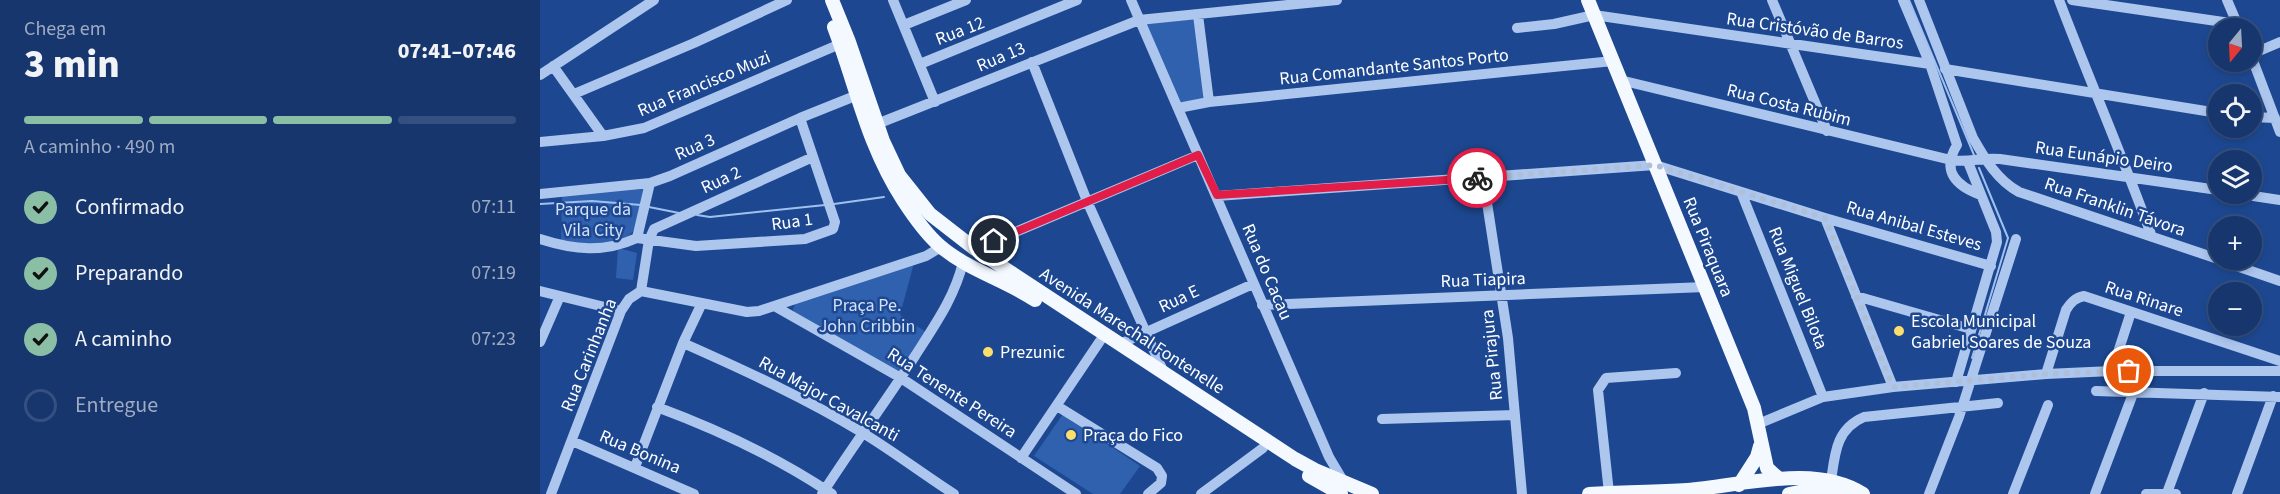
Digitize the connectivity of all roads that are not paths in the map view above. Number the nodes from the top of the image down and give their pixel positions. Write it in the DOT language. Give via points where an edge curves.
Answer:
graph roads {
  1 [pos="654,0"];
  2 [pos="788,0"];
  3 [pos="822,0"];
  4 [pos="832,0"];
  5 [pos="894,0"];
  6 [pos="966,0"];
  7 [pos="1077,0"];
  8 [pos="1131,0"];
  9 [pos="1338,0"];
  10 [pos="1588,0"];
  11 [pos="1772,0"];
  12 [pos="1903,0"];
  13 [pos="1919,0"];
  14 [pos="2059,0"];
  15 [pos="2072,0"];
  16 [pos="2227,0"];
  17 [pos="1198,15"];
  18 [pos="1594,15"];
  19 [pos="2235,18"];
  20 [pos="1139,20"];
  21 [pos="2208,21"];
  22 [pos="904,25"];
  23 [pos="1516,28"];
  24 [pos="2280,42"];
  25 [pos="840,44"];
  26 [pos="1791,45"];
  27 [pos="2262,51"];
  28 [pos="1613,61"];
  29 [pos="1032,62"];
  30 [pos="920,64"];
  31 [pos="1930,64"];
  32 [pos="554,66"];
  33 [pos="1945,69"];
  34 [pos="2258,72"];
  35 [pos="540,75"];
  36 [pos="1620,80"];
  37 [pos="574,94"];
  38 [pos="2095,94"];
  39 [pos="855,96"];
  40 [pos="935,102"];
  41 [pos="1209,102"];
  42 [pos="1178,108"];
  43 [pos="2208,111"];
  44 [pos="2262,117"];
  45 [pos="800,118"];
  46 [pos="2274,118"];
  47 [pos="877,124"];
  48 [pos="1827,131"];
  49 [pos="2280,132"];
  50 [pos="603,135"];
  51 [pos="1965,141"];
  52 [pos="540,142"];
  53 [pos="1198,155"];
  54 [pos="813,157"];
  55 [pos="1951,160"];
  56 [pos="1976,160"];
  57 [pos="1655,165"];
  58 [pos="2130,176"];
  59 [pos="1483,177"];
  60 [pos="650,183"];
  61 [pos="2208,188"];
  62 [pos="1741,192"];
  63 [pos="540,194"];
  64 [pos="1217,195"];
  65 [pos="1981,195"];
  66 [pos="2262,197"];
  67 [pos="2280,200"];
  68 [pos="1087,201"];
  69 [pos="930,214"];
  70 [pos="1825,218"];
  71 [pos="2152,237"];
  72 [pos="637,238"];
  73 [pos="540,239"];
  74 [pos="2016,239"];
  75 [pos="649,240"];
  76 [pos="941,247"];
  77 [pos="975,249"];
  78 [pos="2208,256"];
  79 [pos="963,262"];
  80 [pos="1991,266"];
  81 [pos="2250,270"];
  82 [pos="2280,280"];
  83 [pos="1253,284"];
  84 [pos="1705,287"];
  85 [pos="540,291"];
  86 [pos="640,291"];
  87 [pos="560,296"];
  88 [pos="1502,296"];
  89 [pos="1856,296"];
  90 [pos="702,303"];
  91 [pos="1262,305"];
  92 [pos="776,307"];
  93 [pos="621,311"];
  94 [pos="2131,312"];
  95 [pos="1971,329"];
  96 [pos="1144,333"];
  97 [pos="1100,341"];
  98 [pos="540,342"];
  99 [pos="683,343"];
  100 [pos="1120,344"];
  101 [pos="2280,361"];
  102 [pos="2112,371"];
  103 [pos="2280,371"];
  104 [pos="1676,373"];
  105 [pos="1164,374"];
  106 [pos="2046,374"];
  107 [pos="901,378"];
  108 [pos="1956,382"];
  109 [pos="1970,383"];
  110 [pos="1893,387"];
  111 [pos="2096,391"];
  112 [pos="2134,391"];
  113 [pos="2204,393"];
  114 [pos="2277,396"];
  115 [pos="1823,397"];
  116 [pos="1998,403"];
  117 [pos="1963,404"];
  118 [pos="2048,405"];
  119 [pos="1057,406"];
  120 [pos="657,407"];
  121 [pos="1515,415"];
  122 [pos="1382,418"];
  123 [pos="1758,424"];
  124 [pos="863,433"];
  125 [pos="573,441"];
  126 [pos="1761,444"];
  127 [pos="1263,448"];
  128 [pos="1021,458"];
  129 [pos="1329,458"];
  130 [pos="635,467"];
  131 [pos="1315,470"];
  132 [pos="1782,479"];
  133 [pos="1831,481"];
  134 [pos="1739,485"];
  135 [pos="1343,489"];
  136 [pos="1798,490"];
  137 [pos="826,492"];
  138 [pos="1072,493"];
  139 [pos="1609,493"];
  140 [pos="2171,493"];
  141 [pos="551,494"];
  142 [pos="694,494"];
  143 [pos="954,494"];
  144 [pos="1148,494"];
  145 [pos="1201,494"];
  146 [pos="1372,494"];
  147 [pos="1522,494"];
  148 [pos="1590,494"];
  149 [pos="1844,494"];
  150 [pos="1863,494"];
  151 [pos="1929,494"];
  152 [pos="2013,494"];
  153 [pos="2095,494"];
  154 [pos="2146,494"];
  155 [pos="2237,494"];
  1 -- 32 [label="street"];
  2 -- 37 [label="street"];
  3 -- 25 [label="main road, Avenida Marechal Fontenelle"];
  4 -- 47 [label="main road, Avenida Marechal Fontenelle"];
  5 -- 22 [label="street"];
  6 -- 22 [label="street"];
  7 -- 30 [label="street, Rua 12"];
  8 -- 20 [label="street, Rua do Cacau"];
  9 -- 17 [label="street, Rua 13"];
  10 -- 18 [label="main road, Rua Piraquara"];
  11 -- 26 [label="street"];
  12 -- 31 [label="street"];
  13 -- 33 [label="street"];
  14 -- 38 [label="street"];
  15 -- 21 [label="street"];
  16 -- 19 [label="street"];
  17 -- 20 [label="street, Rua 13"];
  17 -- 41 [label="street"];
  18 -- 23 [label="street, Rua Cristóvão de Barros"];
  18 -- 26 [label="street, Rua Cristóvão de Barros"];
  18 -- 28 [label="main road, Rua Piraquara"];
  20 -- 29 [label="street, Rua 13"];
  20 -- 42 [label="street, Rua do Cacau"];
  22 -- 30 [label="street"];
  24 -- 27 [label="street"];
  25 -- 39 [label="main road, Avenida Marechal Fontenelle"];
  25 -- 50 [label="street, Rua Francisco Muzi" via="659,123"];
  26 -- 31 [label="street, Rua Cristóvão de Barros"];
  26 -- 48 [label="street"];
  28 -- 36 [label="main road, Rua Piraquara"];
  28 -- 41 [label="street, Rua Comandante Santos Porto"];
  29 -- 40 [label="street, Rua 13"];
  29 -- 68 [label="street"];
  30 -- 40 [label="street"];
  31 -- 51 [label="street"];
  32 -- 35 [label="street"];
  32 -- 37 [label="street"];
  33 -- 38 [label="street"];
  33 -- 51 [label="street"];
  34 -- 46 [label="street"];
  36 -- 48 [label="street, Rua Costa Rubim"];
  36 -- 57 [label="main road, Rua Piraquara"];
  37 -- 50 [label="street"];
  38 -- 43 [label="street"];
  38 -- 58 [label="street"];
  39 -- 45 [label="street, Rua 3"];
  39 -- 76 [label="main road, Avenida Marechal Fontenelle" via="887,175 918,222"];
  40 -- 47 [label="street, Rua 13"];
  41 -- 42 [label="street, Rua Comandante Santos Porto"];
  42 -- 53 [label="street, Rua do Cacau"];
  44 -- 46 [label="street"];
  45 -- 54 [label="street, Rua 1"];
  45 -- 60 [label="street, Rua 3"];
  46 -- 49 [label="street"];
  47 -- 69 [label="main road, Avenida Marechal Fontenelle" via="899,175"];
  48 -- 55 [label="street, Rua Costa Rubim"];
  50 -- 52 [label="street, Rua Francisco Muzi"];
  51 -- 55 [label="street"];
  51 -- 56 [label="street"];
  53 -- 64 [label="street, Rua do Cacau"];
  53 -- 68 [label="street"];
  54 -- 75 [label="street, Rua 2" via="654,229"];
  54 -- 75 [label="street, Rua 1" via="835,222 833,229 805,239 696,246"];
  55 -- 56 [label="street, Rua Costa Rubim"];
  55 -- 65 [label="street" via="1955,180"];
  56 -- 58 [label="street, Rua Eunápio Deiro"];
  56 -- 65 [label="street"];
  56 -- 71 [label="street, Rua Franklin Távora" via="2019,192"];
  57 -- 59 [label="street"];
  57 -- 62 [label="street, Rua Anibal Esteves"];
  57 -- 84 [label="main road, Rua Piraquara"];
  58 -- 61 [label="street, Rua Eunápio Deiro"];
  58 -- 71 [label="street"];
  59 -- 64 [label="street"];
  59 -- 88 [label="street, Rua Pirajura"];
  60 -- 63 [label="street, Rua 3"];
  60 -- 72 [label="street"];
  62 -- 70 [label="street, Rua Anibal Esteves"];
  62 -- 115 [label="street, Rua Miguel Bilota"];
  64 -- 83 [label="street, Rua do Cacau"];
  65 -- 80 [label="street" via="1997,242"];
  66 -- 67 [label="street"];
  68 -- 77 [label="street"];
  68 -- 96 [label="street"];
  69 -- 76 [label="main road" via="945,233"];
  69 -- 77 [label="main road, Avenida Marechal Fontenelle"];
  70 -- 80 [label="street, Rua Anibal Esteves"];
  70 -- 89 [label="street"];
  71 -- 78 [label="street, Rua Franklin Távora"];
  72 -- 73 [label="street" via="591,250"];
  72 -- 75 [label="street, Rua 1"];
  74 -- 109 [label="street"];
  75 -- 86 [label="street"];
  76 -- 79 [label="main road, Avenida Marechal Fontenelle"];
  76 -- 92 [label="street, Rua Carinhanha" via="926,256"];
  77 -- 100 [label="main road, Avenida Marechal Fontenelle"];
  79 -- 97 [label="main road, Avenida Marechal Fontenelle" via="1022,291"];
  79 -- 107 [label="street" via="945,309"];
  80 -- 95 [label="street"];
  81 -- 82 [label="street, Rua Franklin Távora"];
  83 -- 91 [label="street, Rua do Cacau"];
  83 -- 96 [label="street, Rua E"];
  84 -- 88 [label="street, Rua Tiapira"];
  84 -- 123 [label="main road, Rua Piraquara"];
  85 -- 87 [label="street"];
  86 -- 90 [label="street, Rua Carinhanha"];
  86 -- 93 [label="street, Rua Carinhanha" via="629,298"];
  87 -- 93 [label="street"];
  87 -- 98 [label="street"];
  88 -- 91 [label="street, Rua Tiapira"];
  88 -- 121 [label="street, Rua Pirajura"];
  89 -- 95 [label="street"];
  89 -- 110 [label="street"];
  90 -- 92 [label="street, Rua Carinhanha" via="747,312"];
  90 -- 99 [label="street"];
  91 -- 129 [label="street, Rua do Cacau"];
  92 -- 107 [label="street, Rua Tenente Pereira"];
  93 -- 125 [label="street, Rua Carinhanha"];
  94 -- 101 [label="street, Rua Rinare"];
  94 -- 102 [label="street"];
  94 -- 106 [label="street, Rua Rinare" via="2077,297 2066,310"];
  95 -- 108 [label="street"];
  96 -- 100 [label="street, Rua E"];
  96 -- 105 [label="street"];
  97 -- 119 [label="street"];
  97 -- 127 [label="main road, Avenida Marechal Fontenelle"];
  99 -- 120 [label="street"];
  99 -- 124 [label="street, Rua Major Cavalcanti" via="782,388"];
  100 -- 105 [label="main road, Avenida Marechal Fontenelle"];
  102 -- 103 [label="street"];
  102 -- 106 [label="street"];
  104 -- 139 [label="street" via="1606,378 1599,386"];
  105 -- 131 [label="main road, Avenida Marechal Fontenelle"];
  106 -- 109 [label="street"];
  107 -- 124 [label="street"];
  107 -- 128 [label="street, Rua Tenente Pereira"];
  108 -- 109 [label="street"];
  108 -- 110 [label="street"];
  109 -- 117 [label="street"];
  110 -- 115 [label="street"];
  111 -- 112 [label="street"];
  112 -- 113 [label="street"];
  112 -- 153 [label="street"];
  113 -- 114 [label="street"];
  113 -- 140 [label="street"];
  114 -- 155 [label="street"];
  115 -- 123 [label="street"];
  116 -- 117 [label="street"];
  117 -- 133 [label="street" via="1864,417 1853,422 1840,437"];
  117 -- 151 [label="street"];
  118 -- 152 [label="street"];
  119 -- 128 [label="street"];
  119 -- 144 [label="street" via="1157,468 1161,483"];
  120 -- 130 [label="street"];
  120 -- 137 [label="street" via="762,452"];
  121 -- 122 [label="street"];
  121 -- 147 [label="street, Rua Pirajura"];
  123 -- 126 [label="main road, Rua Piraquara"];
  124 -- 137 [label="street"];
  124 -- 143 [label="street, Rua Major Cavalcanti"];
  125 -- 130 [label="street, Rua Bonina"];
  125 -- 141 [label="street, Rua Carinhanha"];
  126 -- 132 [label="main road, Rua Piraquara" via="1767,468"];
  126 -- 134 [label="main road"];
  127 -- 135 [label="main road, Avenida Marechal Fontenelle"];
  127 -- 145 [label="street"];
  128 -- 138 [label="street, Rua Tenente Pereira"];
  129 -- 131 [label="street"];
  129 -- 135 [label="street, Rua do Cacau"];
  130 -- 142 [label="street, Rua Bonina"];
  131 -- 135 [label="main road, Avenida Marechal Fontenelle"];
  132 -- 134 [label="main road"];
  132 -- 136 [label="main road"];
  133 -- 136 [label="main road"];
  133 -- 150 [label="main road"];
  134 -- 139 [label="main road"];
  135 -- 146 [label="main road, Avenida Marechal Fontenelle"];
  136 -- 149 [label="main road"];
  139 -- 148 [label="main road"];
  140 -- 154 [label="street"];
}
